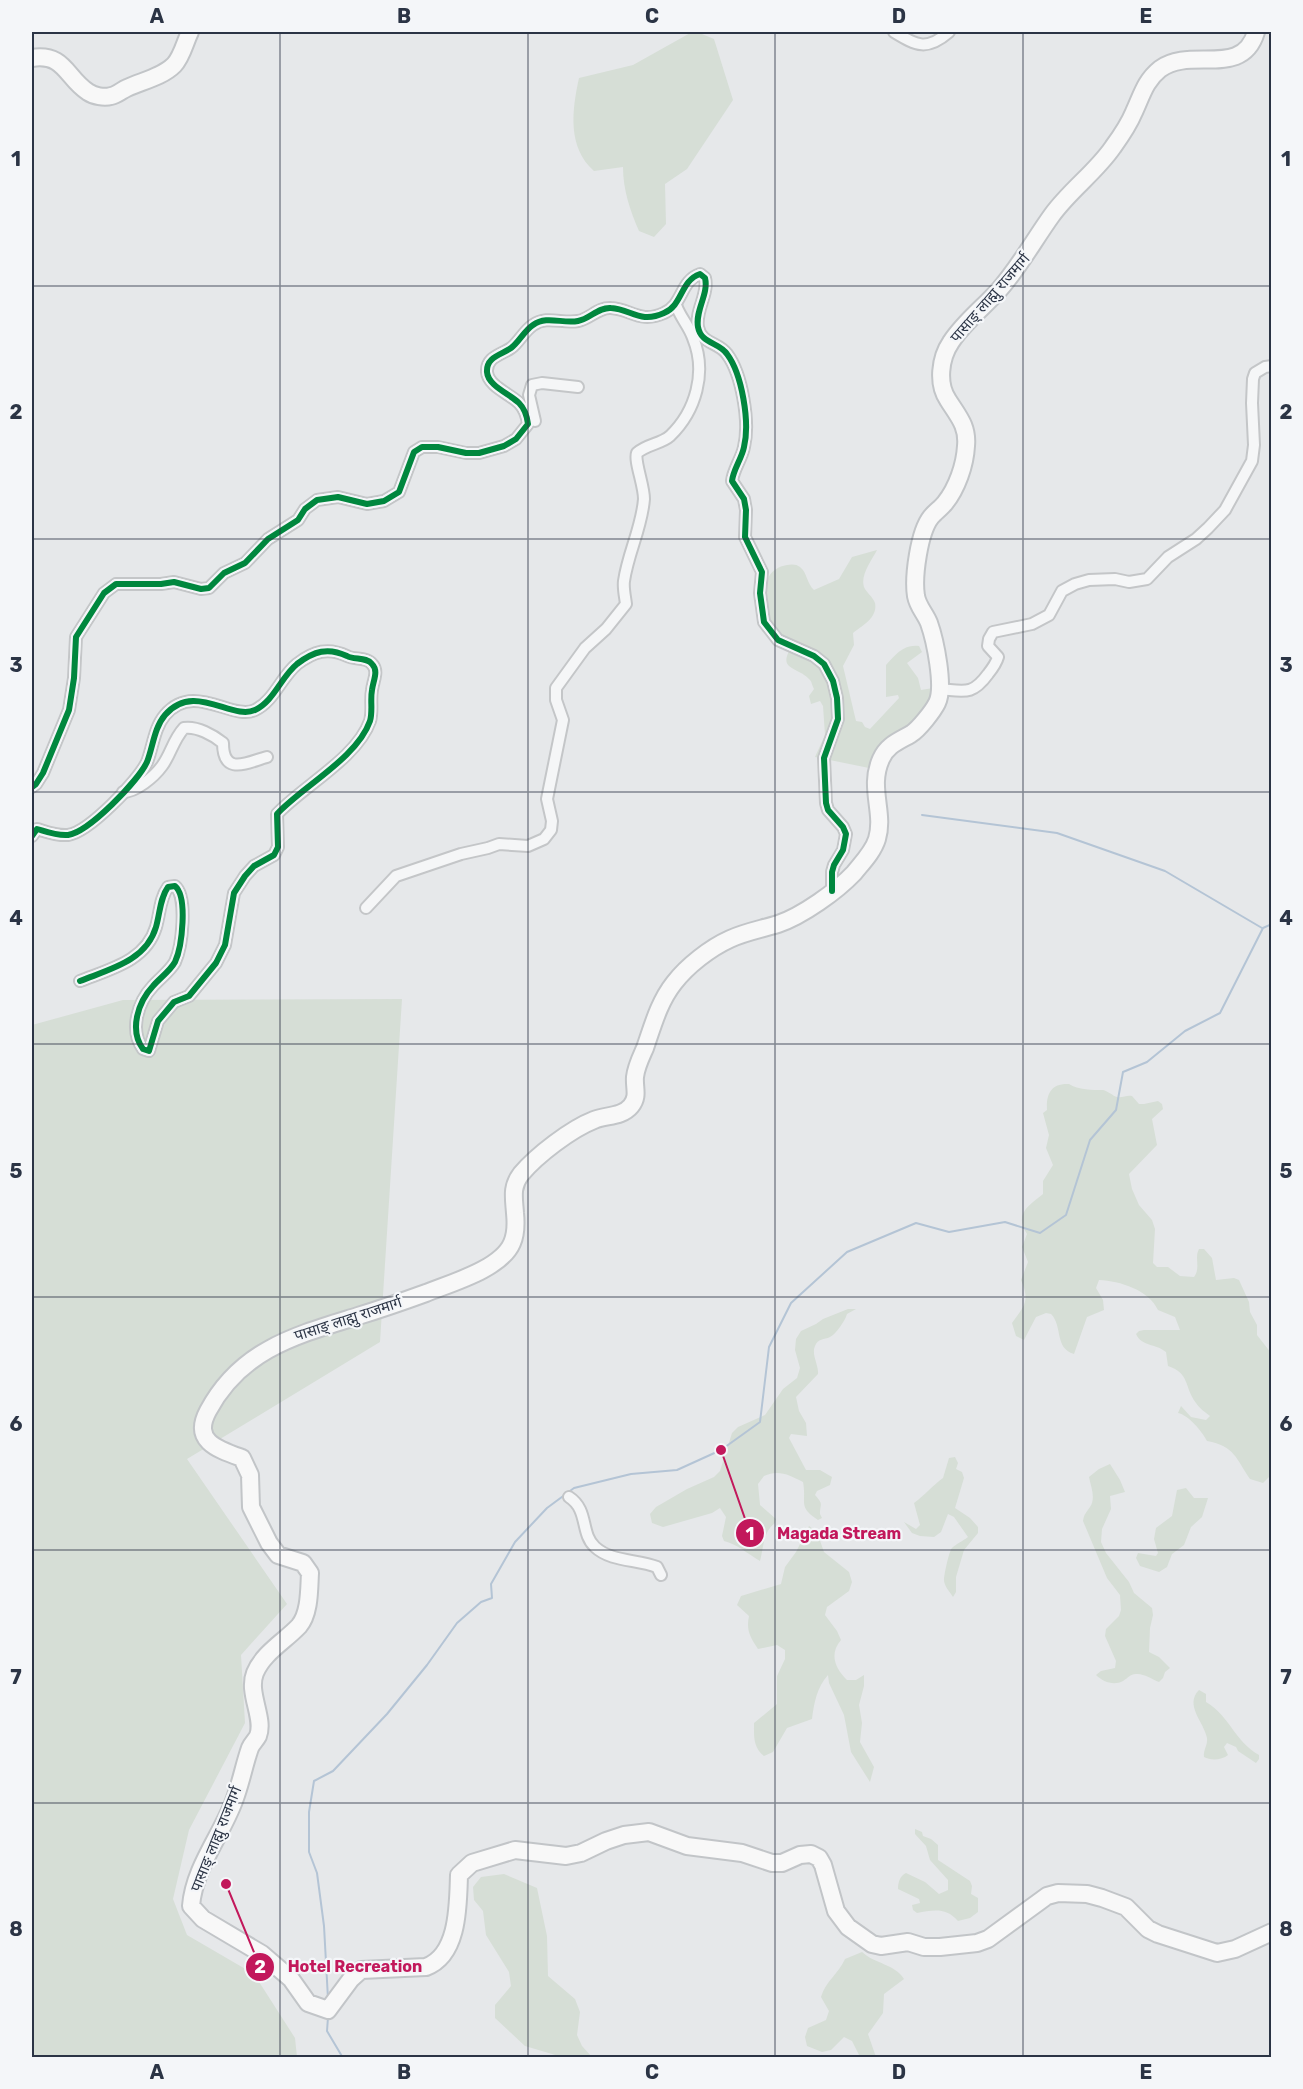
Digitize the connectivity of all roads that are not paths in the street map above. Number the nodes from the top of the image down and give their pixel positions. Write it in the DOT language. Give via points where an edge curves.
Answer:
graph roads {
  1 [pos="190,32"];
  2 [pos="894,32"];
  3 [pos="949,32"];
  4 [pos="1256,32"];
  5 [pos="32,58"];
  6 [pos="676,305"];
  7 [pos="1272,366"];
  8 [pos="578,387"];
  9 [pos="535,421"];
  10 [pos="940,689"];
  11 [pos="267,757"];
  12 [pos="32,787"];
  13 [pos="123,792"];
  14 [pos="32,836"];
  15 [pos="832,891"];
  16 [pos="366,908"];
  17 [pos="80,981"];
  18 [pos="569,1497"];
  19 [pos="660,1575"];
  20 [pos="1272,1932"];
  1 -- 5 [label="main road" via="174,65 113,96 87,92 68,69 53,59"];
  2 -- 3 [label="street" via="918,45 929,45"];
  4 -- 10 [label="main road, पासाङ् लाह्मु राजमार्ग" via="1254,41 1239,55 1174,61 1147,82 1133,115 1109,153 1054,213 1028,255 947,349 942,383 948,401 964,422 966,447 949,499 928,520 915,570 916,599 929,623"];
  6 -- 12 [label="street" via="652,317 635,317 607,308 577,322 547,319 532,325 511,348 487,365 490,381 521,404 527,414 525,430 504,446 479,453 422,447 414,452 404,484 394,497 367,504 338,497 317,500 298,520 268,539 245,563 224,573 209,588 201,590 174,582 110,587 76,637 69,710 43,773"];
  6 -- 15 [label="street" via="688,281 700,274 705,278 698,327 706,340 726,351 741,386 745,446 732,481 744,499 745,537 762,572 764,622 778,640 824,664 833,681 838,719 824,758 826,803 846,834 832,872"];
  6 -- 16 [label="street" via="694,340 701,369 699,381 692,407 669,438 653,443 635,458 644,497 624,581 626,604 585,648 556,688 563,720 547,799 551,830 544,839 528,846 499,844 396,876"];
  7 -- 10 [label="street" via="1255,373 1253,379 1252,461 1225,510 1208,528 1168,557 1147,579 1089,580 1075,584 1062,591 1048,615 1032,624 993,632 988,646 998,657 981,686 969,691"];
  8 -- 9 [label="street" via="532,385 529,395"];
  10 -- 15 [label="main road, पासाङ् लाह्मु राजमार्ग" via="937,704 918,730 888,747 881,757 875,785 879,821 873,849 852,875"];
  11 -- 13 [label="street" via="239,766 226,760 223,743 191,727 184,728 162,766 141,786"];
  13 -- 14 [label="street" via="98,818 78,831 56,835 37,829"];
  13 -- 17 [label="street" via="146,763 164,716 176,705 200,701 246,713 255,710 268,701 294,666 318,651 341,652 374,665 369,722 348,753 277,814 278,847 274,855 254,866 234,893 225,945 216,963 189,996 174,1002 158,1021 149,1051 139,1043 137,1019 141,1002 174,964 179,951 182,905 178,888 168,887 162,895 155,930 142,953"];
  15 -- 20 [label="main road, पासाङ् लाह्मु राजमार्ग" via="782,923 729,939 675,981 658,1008 635,1074 636,1097 631,1106 625,1112 596,1119 572,1132 520,1175 513,1195 514,1238 496,1263 412,1298 284,1340 225,1383 205,1416 204,1437 224,1452 242,1458 250,1475 251,1508 269,1543 278,1555 308,1567 310,1580 300,1625 255,1672 258,1736 192,1894 192,1906 203,1919 262,1954 291,1979 308,2003 328,2010 361,1970 434,1964 449,1947 459,1875 472,1863 514,1850 566,1856 606,1841 649,1832 687,1846 742,1853 772,1863 811,1854 824,1865 836,1911 848,1927 881,1946 908,1942 924,1947 977,1943 1047,1896 1058,1893 1087,1894 1120,1905 1158,1934 1217,1953"];
  18 -- 19 [label="street" via="581,1510 594,1546 611,1557 657,1567"];
}
